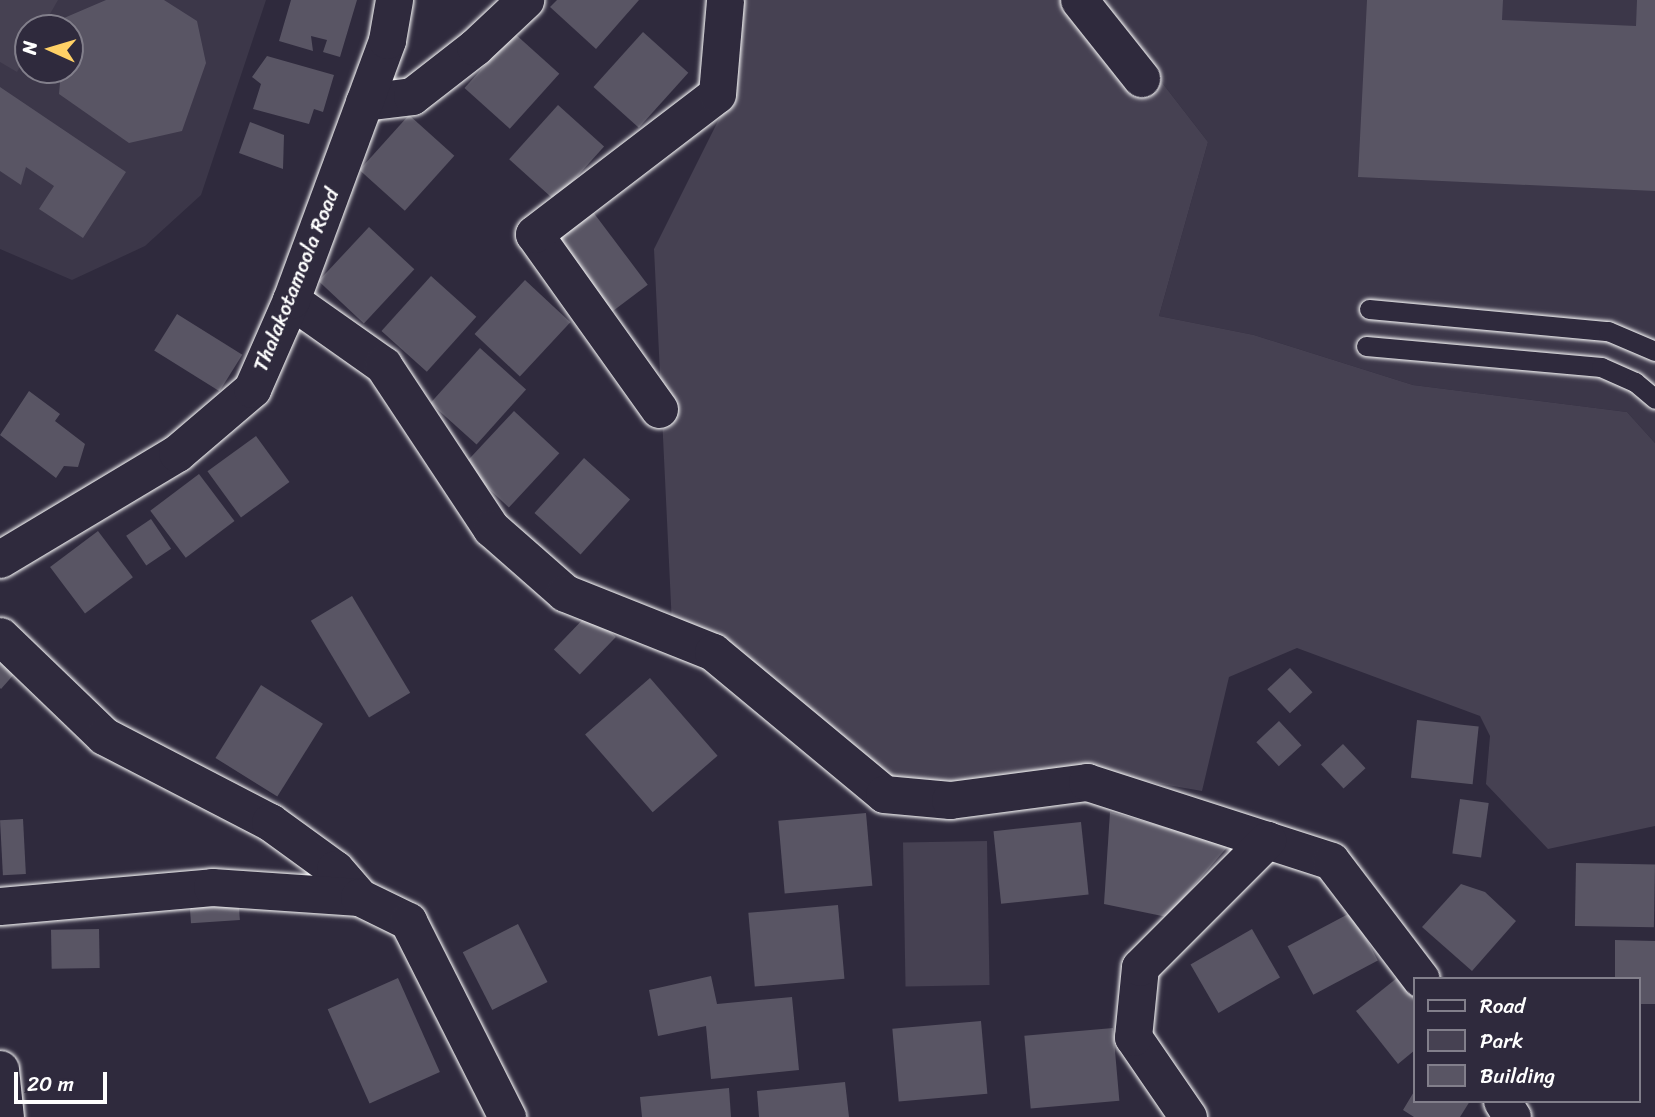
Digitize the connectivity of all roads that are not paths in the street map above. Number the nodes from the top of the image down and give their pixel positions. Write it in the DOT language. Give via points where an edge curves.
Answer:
graph roads {
  1 [pos="394,0"];
  2 [pos="526,0"];
  3 [pos="725,0"];
  4 [pos="1079,0"];
  5 [pos="1141,78"];
  6 [pos="364,102"];
  7 [pos="292,300"];
  8 [pos="1369,309"];
  9 [pos="1366,346"];
  10 [pos="1655,351"];
  11 [pos="1655,399"];
  12 [pos="659,409"];
  13 [pos="3,553"];
  14 [pos="0,636"];
  15 [pos="1267,840"];
  16 [pos="359,897"];
  17 [pos="0,906"];
  18 [pos="1420,977"];
  19 [pos="0,1069"];
  20 [pos="1181,1116"];
  21 [pos="5,1117"];
  22 [pos="507,1117"];
  1 -- 6 [label="street, Thalakotamoola Road" via="387,40"];
  2 -- 6 [label="street" via="412,96"];
  3 -- 12 [label="street" via="717,94 534,234"];
  4 -- 5 [label="street"];
  6 -- 7 [label="street, Thalakotamoola Road"];
  7 -- 13 [label="street, Thalakotamoola Road" via="252,390 177,453"];
  7 -- 15 [label="street" via="383,365 491,527 565,593 713,652 884,794 950,800 1087,782"];
  8 -- 10 [label="lane" via="1608,331"];
  9 -- 11 [label="lane" via="1601,367 1635,382"];
  14 -- 16 [label="street" via="104,736 270,822 335,869"];
  15 -- 18 [label="street" via="1331,861"];
  15 -- 20 [label="street" via="1140,967 1133,1037"];
  16 -- 17 [label="street" via="212,887"];
  16 -- 22 [label="street" via="408,921"];
  19 -- 21 [label="street"];
}
